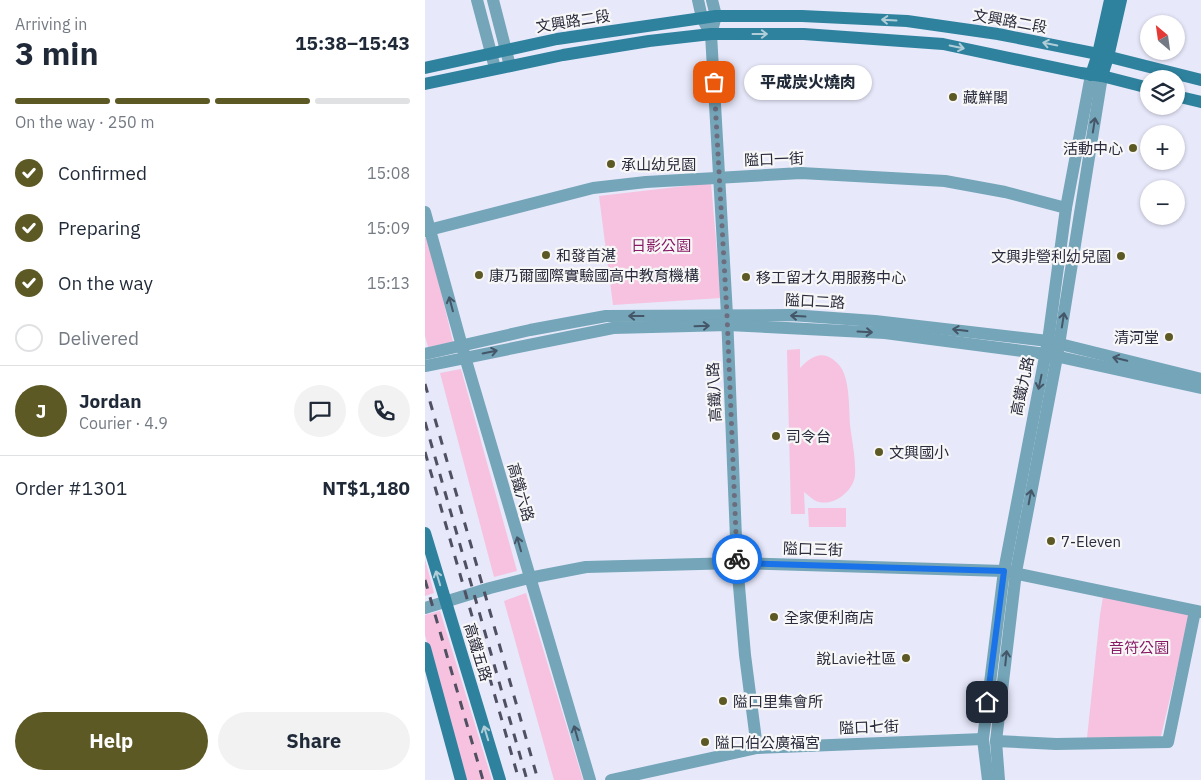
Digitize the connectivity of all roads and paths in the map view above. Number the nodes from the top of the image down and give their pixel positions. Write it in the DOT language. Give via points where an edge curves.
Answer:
graph roads {
  1 [pos="477,0"];
  2 [pos="493,0"];
  3 [pos="698,0"];
  4 [pos="712,0"];
  5 [pos="1111,0"];
  6 [pos="1121,0"];
  7 [pos="716,16"];
  8 [pos="702,18"];
  9 [pos="711,34"];
  10 [pos="506,50"];
  11 [pos="491,53"];
  12 [pos="1103,55"];
  13 [pos="510,66"];
  14 [pos="425,68"];
  15 [pos="495,68"];
  16 [pos="1097,76"];
  17 [pos="1201,80"];
  18 [pos="425,84"];
  19 [pos="1140,86"];
  20 [pos="1185,98"];
  21 [pos="1201,102"];
  22 [pos="720,178"];
  23 [pos="1066,208"];
  24 [pos="425,212"];
  25 [pos="428,230"];
  26 [pos="727,320"];
  27 [pos="1052,349"];
  28 [pos="463,351"];
  29 [pos="427,360"];
  30 [pos="1201,379"];
  31 [pos="1201,388"];
  32 [pos="425,533"];
  33 [pos="737,563"];
  34 [pos="1010,572"];
  35 [pos="529,578"];
  36 [pos="446,603"];
  37 [pos="425,608"];
  38 [pos="1198,612"];
  39 [pos="425,648"];
  40 [pos="983,739"];
  41 [pos="996,741"];
  42 [pos="757,748"];
  43 [pos="461,780"];
  44 [pos="500,780"];
  45 [pos="590,780"];
  46 [pos="611,780"];
  47 [pos="988,780"];
  48 [pos="999,780"];
  1 -- 11 [label="street"];
  2 -- 10 [label="street"];
  3 -- 8 [label="street, 高鐵八路"];
  4 -- 7 [label="street, 高鐵八路"];
  5 -- 12 [label="street, 高鐵九路"];
  6 -- 12 [label="street, 高鐵九路"];
  7 -- 8 [label="street, 文興路二段"];
  7 -- 9 [label="street, 高鐵八路"];
  12 -- 7 [label="street, 文興路二段, one-way" via="998,34 907,21"];
  8 -- 9 [label="street, 高鐵八路"];
  8 -- 10 [label="street, 文興路二段" via="557,39"];
  9 -- 13 [label="street" via="649,41"];
  9 -- 16 [label="street, one-way" via="804,34 943,44"];
  9 -- 22 [label="street, 高鐵八路"];
  10 -- 11 [label="street, 文興路二段"];
  10 -- 13 [label="street"];
  11 -- 14 [label="street, 文興路二段"];
  11 -- 15 [label="street"];
  12 -- 16 [label="street, 高鐵九路"];
  12 -- 17 [label="street, 文興路二段"];
  13 -- 15 [label="street"];
  15 -- 18 [label="street"];
  16 -- 19 [label="street"];
  16 -- 23 [label="street, 高鐵九路"];
  27 -- 16 [label="street, 高鐵九路, one-way"];
  20 -- 21 [label="street"];
  22 -- 23 [label="street, 隘口一街" via="801,173 945,181"];
  22 -- 25 [label="street, 隘口一街" via="593,188"];
  22 -- 26 [label="street, 高鐵八路"];
  23 -- 27 [label="street, 高鐵九路"];
  24 -- 25 [label="street, 高鐵六路"];
  28 -- 25 [label="street, 高鐵六路, one-way"];
  26 -- 27 [label="street, 隘口二路"];
  26 -- 28 [label="street, 隘口二路" via="613,328"];
  26 -- 33 [label="street, 高鐵八路"];
  30 -- 27 [label="street, 隘口二路, one-way"];
  27 -- 31 [label="street, 隘口二路"];
  27 -- 34 [label="street, 高鐵九路"];
  28 -- 29 [label="street, 隘口二路"];
  35 -- 28 [label="street, 高鐵六路, one-way"];
  36 -- 32 [label="street, 高鐵五路, one-way"];
  33 -- 34 [label="street, 隘口三街"];
  33 -- 35 [label="street, 隘口三街" via="586,567"];
  33 -- 42 [label="street, 高鐵八路"];
  34 -- 38 [label="street, 隘口三街"];
  34 -- 40 [label="street, 高鐵九路"];
  41 -- 34 [label="street, 高鐵九路, one-way"];
  35 -- 36 [label="street, 隘口三街"];
  45 -- 35 [label="street, 高鐵六路, one-way"];
  36 -- 37 [label="street, 隘口三街"];
  44 -- 36 [label="street, 高鐵五路, one-way"];
  38 -- 41 [label="street" via="1168,742 1057,744"];
  39 -- 43 [label="street"];
  40 -- 42 [label="street, 隘口七街"];
  40 -- 47 [label="street, 高鐵九路"];
  41 -- 48 [label="street, 高鐵九路"];
  42 -- 46 [label="street, 隘口七街"];
}
